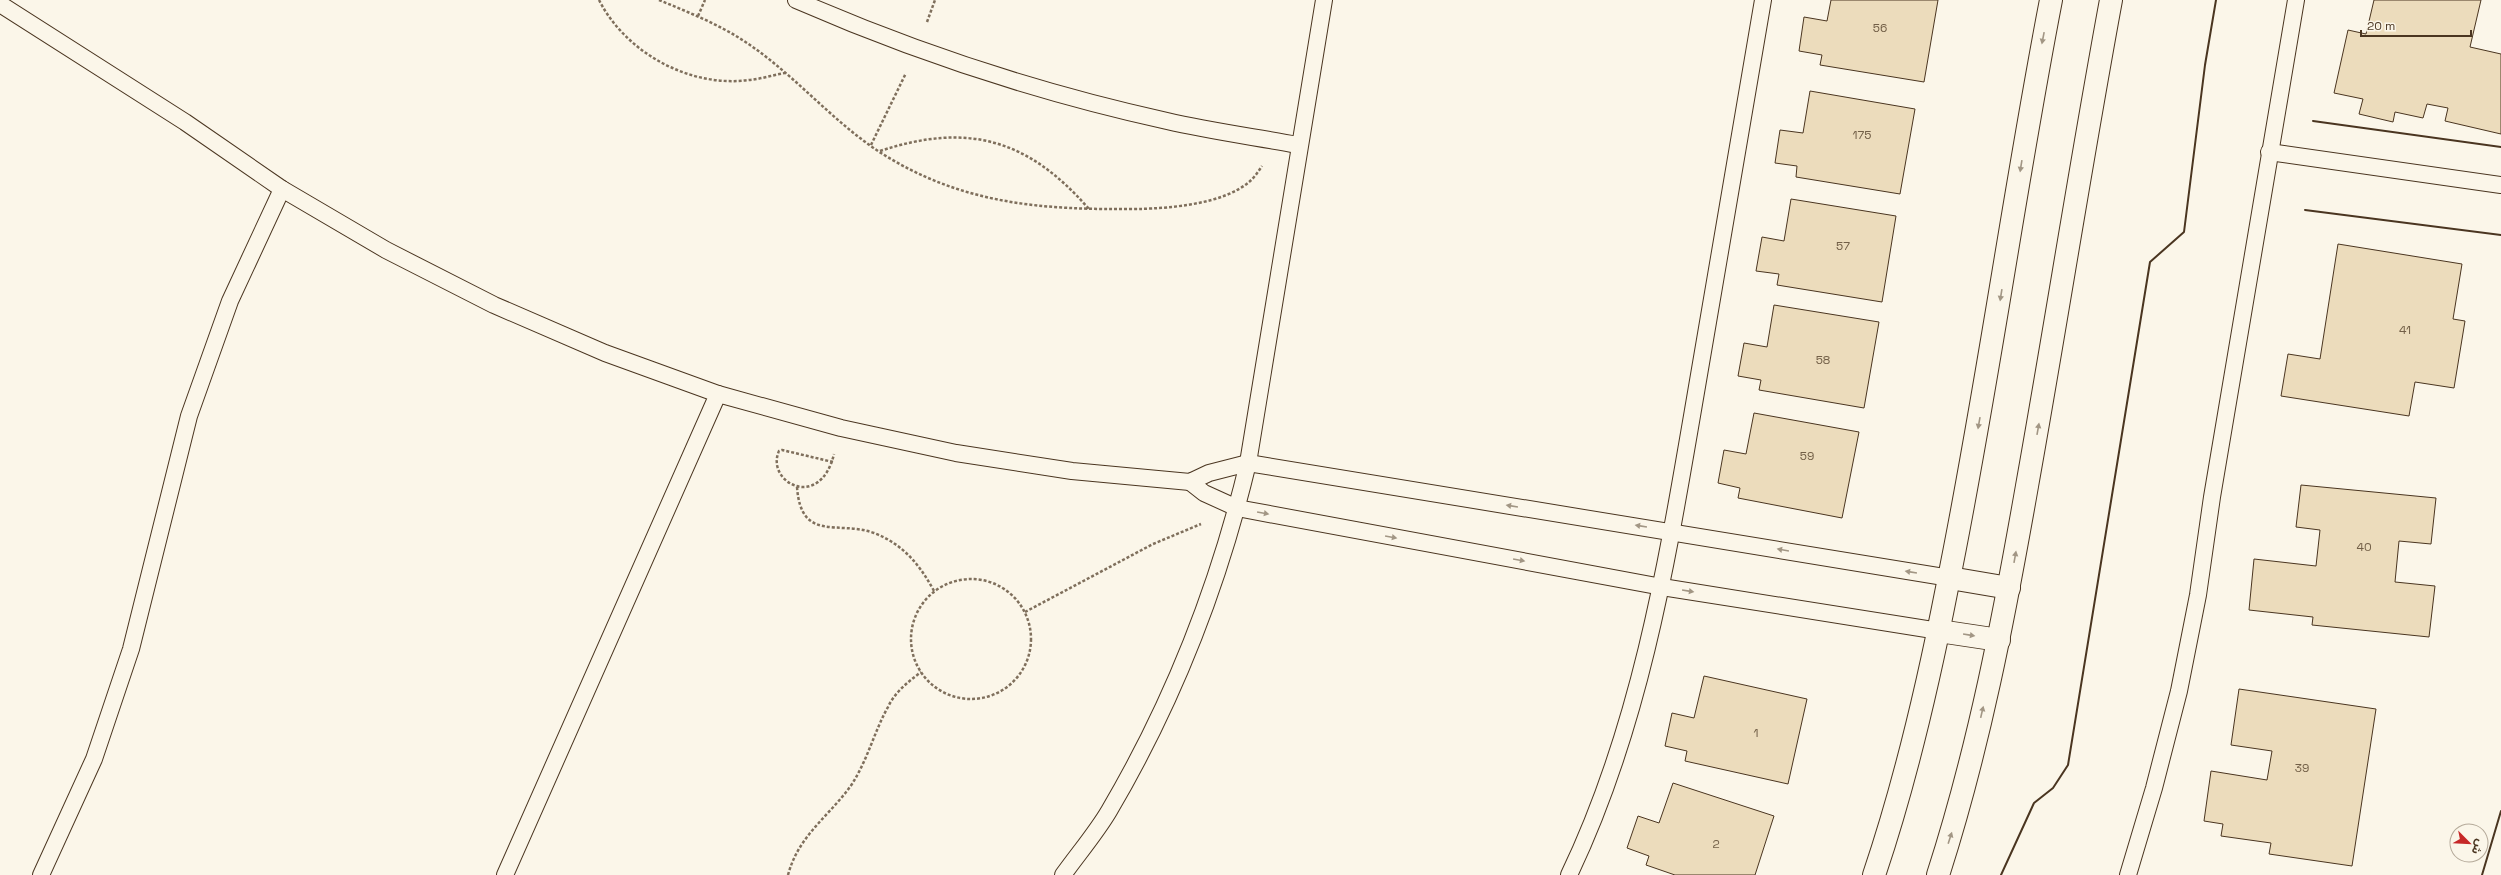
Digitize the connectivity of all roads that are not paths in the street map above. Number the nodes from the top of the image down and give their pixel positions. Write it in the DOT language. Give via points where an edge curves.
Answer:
graph roads {
  1 [pos="796,0"];
  2 [pos="1324,0"];
  3 [pos="1763,0"];
  4 [pos="2051,0"];
  5 [pos="2111,0"];
  6 [pos="2296,0"];
  7 [pos="0,4"];
  8 [pos="1298,145"];
  9 [pos="2269,152"];
  10 [pos="2501,185"];
  11 [pos="282,189"];
  12 [pos="718,394"];
  13 [pos="1248,463"];
  14 [pos="1190,482"];
  15 [pos="1237,508"];
  16 [pos="1672,531"];
  17 [pos="1950,578"];
  18 [pos="1662,587"];
  19 [pos="2009,588"];
  20 [pos="1939,631"];
  21 [pos="1999,640"];
  22 [pos="41,875"];
  23 [pos="505,875"];
  24 [pos="1063,875"];
  25 [pos="1570,875"];
  26 [pos="1874,875"];
  27 [pos="1938,875"];
  28 [pos="2128,875"];
  1 -- 8 [label="lane" via="917,49 1038,88 1168,121"];
  2 -- 8 [label="lane"];
  3 -- 16 [label="lane"];
  4 -- 17 [label="street, one-way" via="2032,95 1999,308"];
  19 -- 5 [label="street, one-way" via="2059,312 2091,106"];
  6 -- 9 [label="lane"];
  7 -- 11 [label="lane" via="172,113"];
  8 -- 13 [label="lane"];
  9 -- 10 [label="lane"];
  9 -- 28 [label="lane" via="2198,595 2169,728"];
  11 -- 12 [label="lane" via="386,250 494,305 605,353"];
  11 -- 22 [label="lane" via="230,300 189,416 131,649 94,759"];
  12 -- 14 [label="lane" via="841,428 956,453 1072,471"];
  12 -- 23 [label="lane"];
  13 -- 14 [label="lane" via="1215,471"];
  13 -- 15 [label="lane"];
  16 -- 13 [label="lane, one-way"];
  14 -- 15 [label="lane" via="1204,493"];
  15 -- 18 [label="lane, one-way"];
  15 -- 24 [label="lane" via="1201,615 1158,718 1108,812"];
  17 -- 16 [label="lane, one-way"];
  16 -- 18 [label="lane"];
  17 -- 19 [label="street"];
  17 -- 20 [label="street"];
  18 -- 20 [label="lane, one-way"];
  18 -- 25 [label="lane" via="1629,718 1584,846"];
  19 -- 21 [label="street"];
  20 -- 21 [label="street, one-way"];
  20 -- 26 [label="street" via="1903,786"];
  27 -- 21 [label="street, one-way" via="1962,800"];
}
